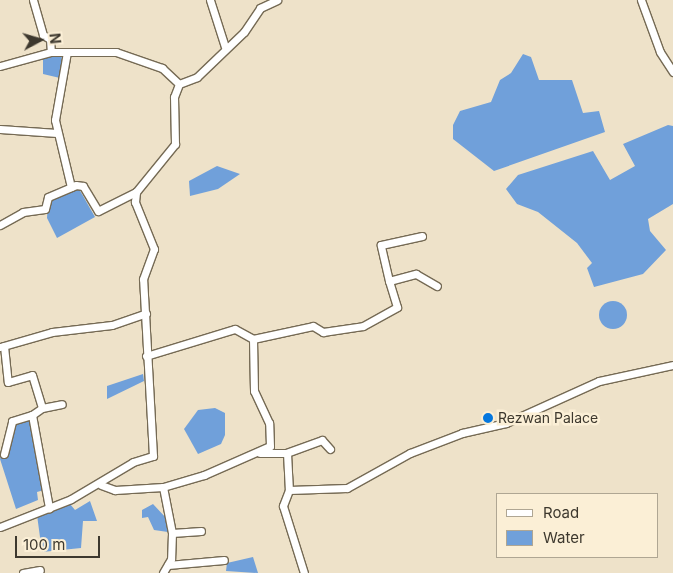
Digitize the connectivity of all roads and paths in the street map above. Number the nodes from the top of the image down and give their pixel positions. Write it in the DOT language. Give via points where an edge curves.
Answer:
graph roads {
  1 [pos="33,0"];
  2 [pos="210,0"];
  3 [pos="277,0"];
  4 [pos="641,0"];
  5 [pos="225,47"];
  6 [pos="51,52"];
  7 [pos="67,52"];
  8 [pos="0,66"];
  9 [pos="673,72"];
  10 [pos="179,84"];
  11 [pos="0,129"];
  12 [pos="57,133"];
  13 [pos="71,188"];
  14 [pos="136,192"];
  15 [pos="0,226"];
  16 [pos="422,236"];
  17 [pos="389,281"];
  18 [pos="437,286"];
  19 [pos="146,313"];
  20 [pos="253,339"];
  21 [pos="2,346"];
  22 [pos="146,356"];
  23 [pos="673,365"];
  24 [pos="62,404"];
  25 [pos="42,408"];
  26 [pos="32,414"];
  27 [pos="330,449"];
  28 [pos="287,452"];
  29 [pos="254,453"];
  30 [pos="4,454"];
  31 [pos="101,485"];
  32 [pos="163,487"];
  33 [pos="289,490"];
  34 [pos="49,508"];
  35 [pos="0,527"];
  36 [pos="201,531"];
  37 [pos="172,533"];
  38 [pos="224,560"];
  39 [pos="168,565"];
  40 [pos="40,570"];
  41 [pos="23,573"];
  42 [pos="163,573"];
  43 [pos="304,573"];
  1 -- 6 [label="street" via="43,35 50,39"];
  2 -- 5 [label="street"];
  3 -- 5 [label="street" via="260,8 244,32"];
  4 -- 9 [label="street" via="660,52"];
  5 -- 10 [label="street" via="190,83"];
  6 -- 7 [label="street"];
  6 -- 8 [label="street"];
  7 -- 10 [label="street" via="116,52 162,68"];
  7 -- 12 [label="street"];
  10 -- 14 [label="street" via="174,97 175,144"];
  11 -- 12 [label="street"];
  12 -- 13 [label="street"];
  13 -- 14 [label="street" via="83,186 98,211"];
  13 -- 15 [label="street" via="48,197 45,208 23,212"];
  14 -- 19 [label="street" via="135,202 154,249 143,279"];
  16 -- 17 [label="street" via="381,245"];
  17 -- 18 [label="street" via="416,274"];
  17 -- 20 [label="street" via="397,307 363,326 323,332 313,326"];
  19 -- 21 [label="street" via="112,325 52,332"];
  19 -- 22 [label="street"];
  20 -- 22 [label="street" via="235,329"];
  20 -- 29 [label="street" via="254,390 269,423 270,446"];
  21 -- 25 [label="street" via="8,382 32,375"];
  22 -- 31 [label="street" via="153,456 133,462"];
  23 -- 33 [label="street" via="599,381 506,423 462,433 410,453 347,488"];
  24 -- 25 [label="street"];
  25 -- 26 [label="street"];
  26 -- 30 [label="street" via="12,421"];
  26 -- 34 [label="street"];
  27 -- 28 [label="street" via="322,440"];
  28 -- 29 [label="street"];
  28 -- 33 [label="street"];
  29 -- 32 [label="street"];
  31 -- 32 [label="street" via="115,490"];
  31 -- 34 [label="street"];
  32 -- 37 [label="street"];
  33 -- 43 [label="street" via="283,506"];
  34 -- 35 [label="street"];
  36 -- 37 [label="street"];
  37 -- 39 [label="street"];
  38 -- 39 [label="street"];
  39 -- 42 [label="street"];
  40 -- 41 [label="street"];
}
